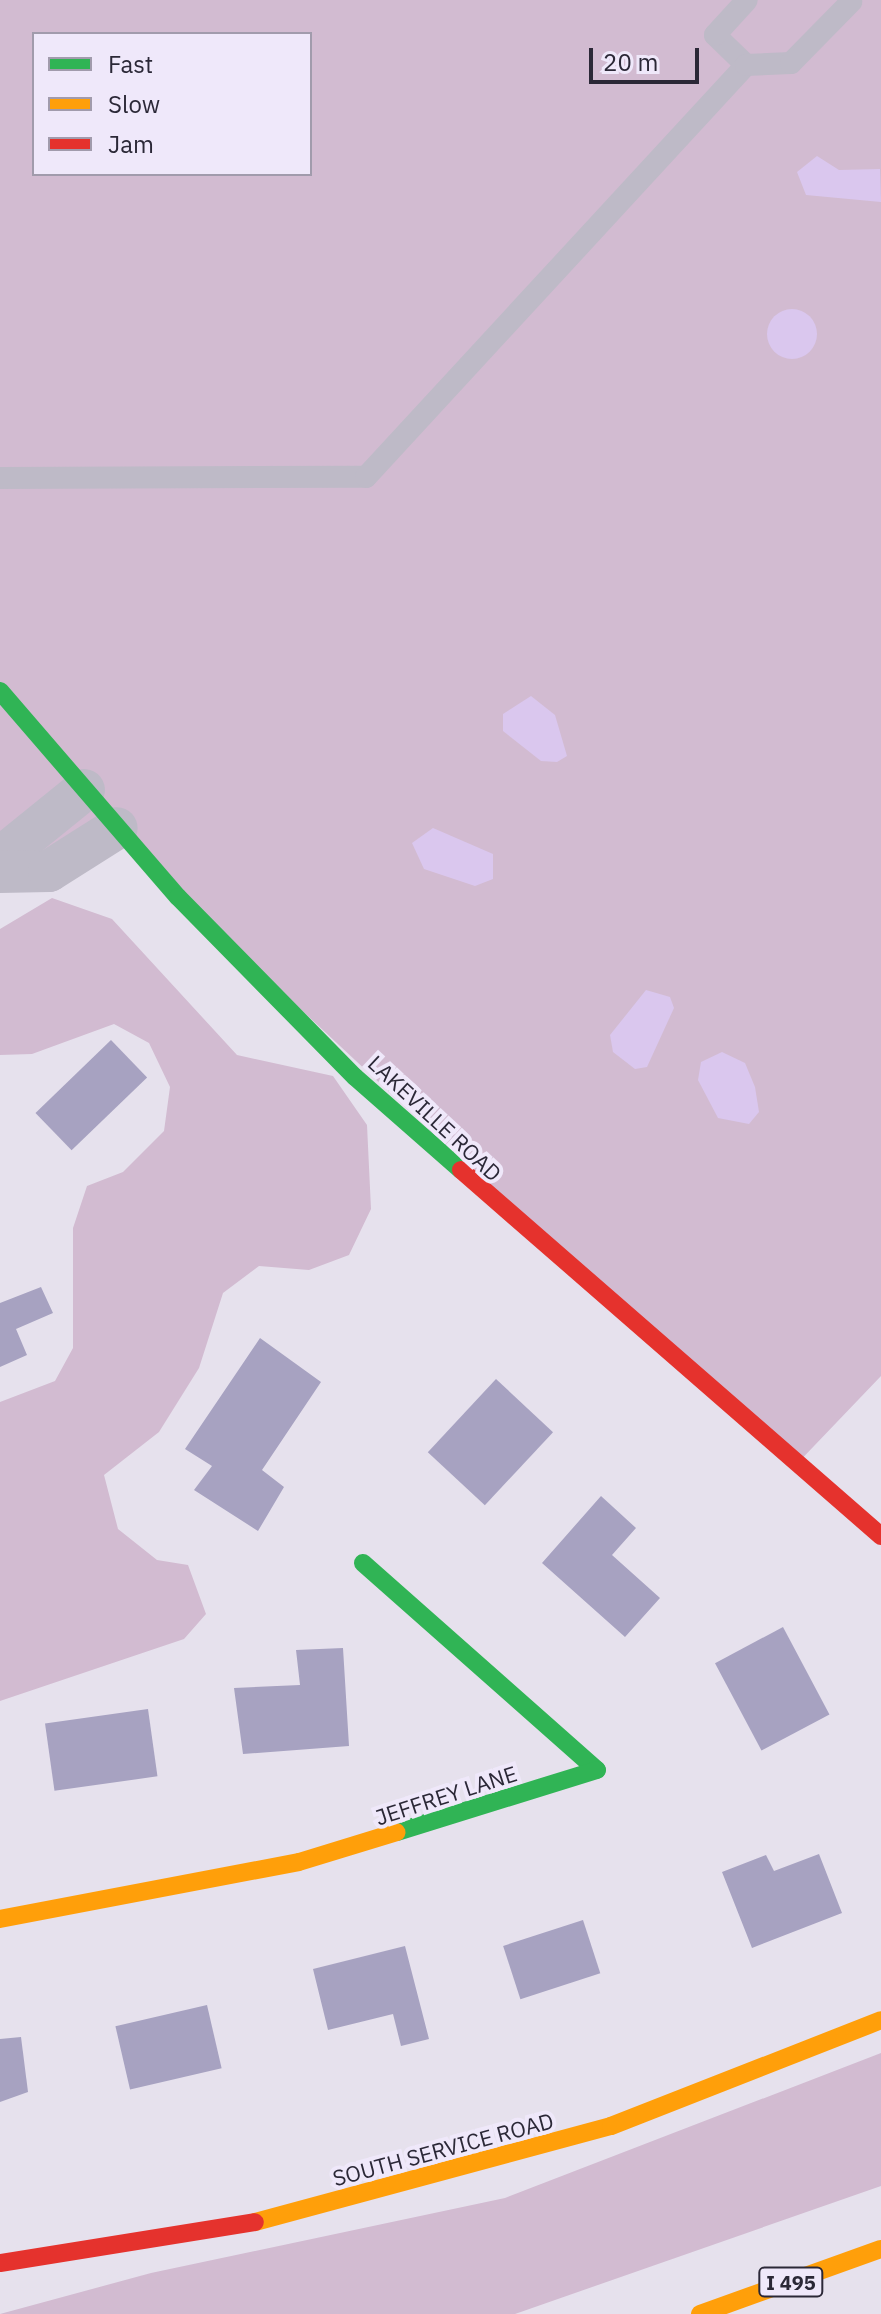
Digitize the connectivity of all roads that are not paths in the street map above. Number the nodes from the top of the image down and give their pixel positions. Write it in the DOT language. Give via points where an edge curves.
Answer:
graph roads {
  1 [pos="747,0"];
  2 [pos="851,2"];
  3 [pos="746,65"];
  4 [pos="1,479"];
  5 [pos="0,691"];
  6 [pos="84,790"];
  7 [pos="117,828"];
  8 [pos="0,858"];
  9 [pos="0,872"];
  10 [pos="881,1536"];
  11 [pos="363,1563"];
  12 [pos="0,1919"];
  13 [pos="881,2020"];
  14 [pos="881,2249"];
  15 [pos="0,2263"];
  16 [pos="700,2314"];
  1 -- 3 [label="lane" via="715,35"];
  2 -- 3 [label="lane" via="791,63"];
  3 -- 4 [label="lane" via="366,477"];
  5 -- 6 [label="main road, LAKEVILLE ROAD"];
  6 -- 7 [label="main road, LAKEVILLE ROAD"];
  6 -- 8 [label="street"];
  7 -- 9 [label="street" via="49,871"];
  7 -- 10 [label="main road, LAKEVILLE ROAD" via="244,967 417,1136"];
  11 -- 12 [label="main road, JEFFREY LANE" via="597,1770 299,1862"];
  13 -- 15 [label="main road, SOUTH SERVICE ROAD" via="676,2103 484,2165 224,2229"];
  14 -- 16 [label="main road, I 495"];
}
